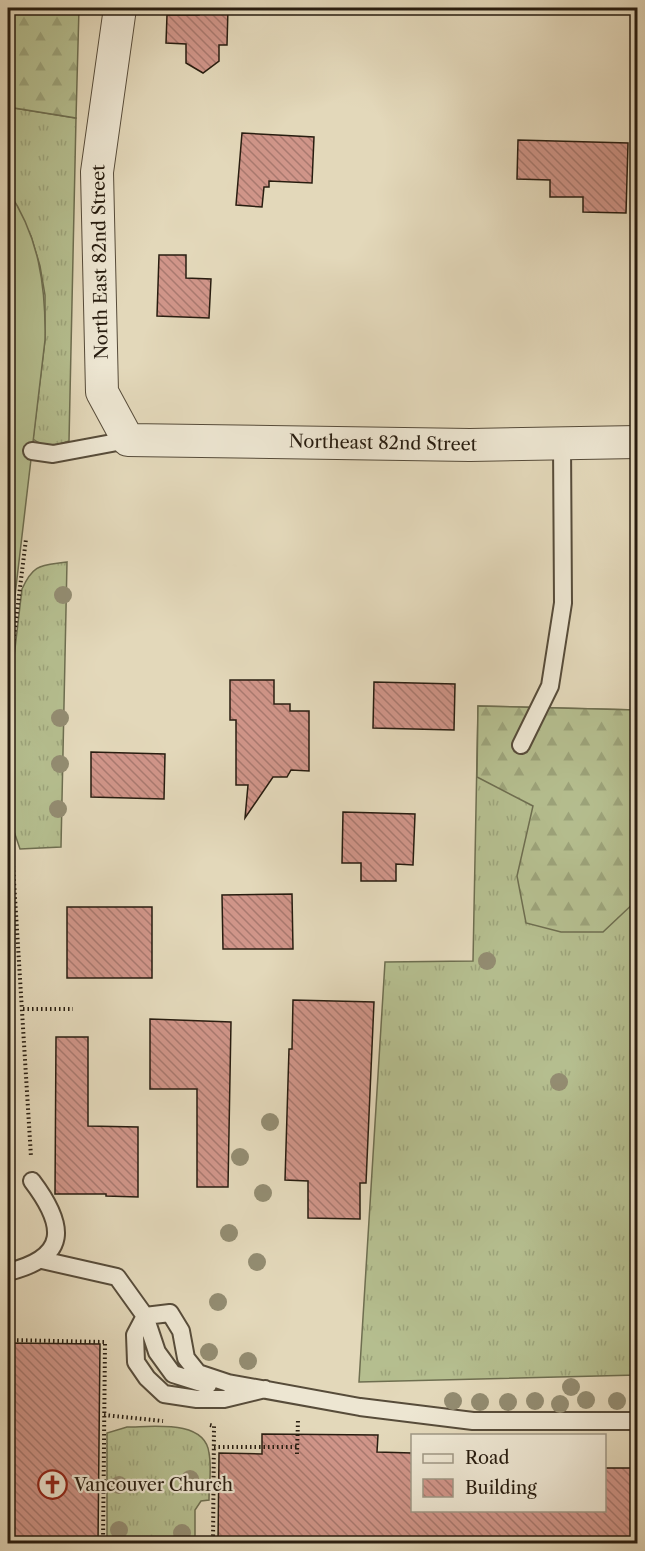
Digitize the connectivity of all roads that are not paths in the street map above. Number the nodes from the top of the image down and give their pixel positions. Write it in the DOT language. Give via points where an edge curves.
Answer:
graph roads {
  1 [pos="120,8"];
  2 [pos="128,440"];
  3 [pos="638,442"];
  4 [pos="562,443"];
  5 [pos="32,451"];
  6 [pos="521,745"];
  7 [pos="32,1181"];
  8 [pos="42,1260"];
  9 [pos="8,1272"];
  10 [pos="145,1316"];
  11 [pos="265,1389"];
  12 [pos="638,1421"];
  1 -- 2 [label="street, North East 82nd Street" via="97,172 102,392"];
  2 -- 4 [label="street, Northeast 82nd Street"];
  2 -- 5 [label="lane" via="53,454"];
  3 -- 4 [label="street, Northeast 82nd Street"];
  4 -- 6 [label="lane" via="563,603 550,686"];
  7 -- 8 [label="lane" via="48,1202 58,1233"];
  8 -- 9 [label="lane"];
  8 -- 10 [label="lane" via="117,1277"];
  10 -- 11 [label="lane" via="157,1352 173,1374 217,1388"];
  10 -- 11 [label="lane" via="170,1313 181,1331 186,1358 198,1373"];
  10 -- 11 [label="lane" via="135,1335 136,1362 164,1394 224,1399"];
  11 -- 12 [label="lane" via="360,1407 474,1421"];
}
